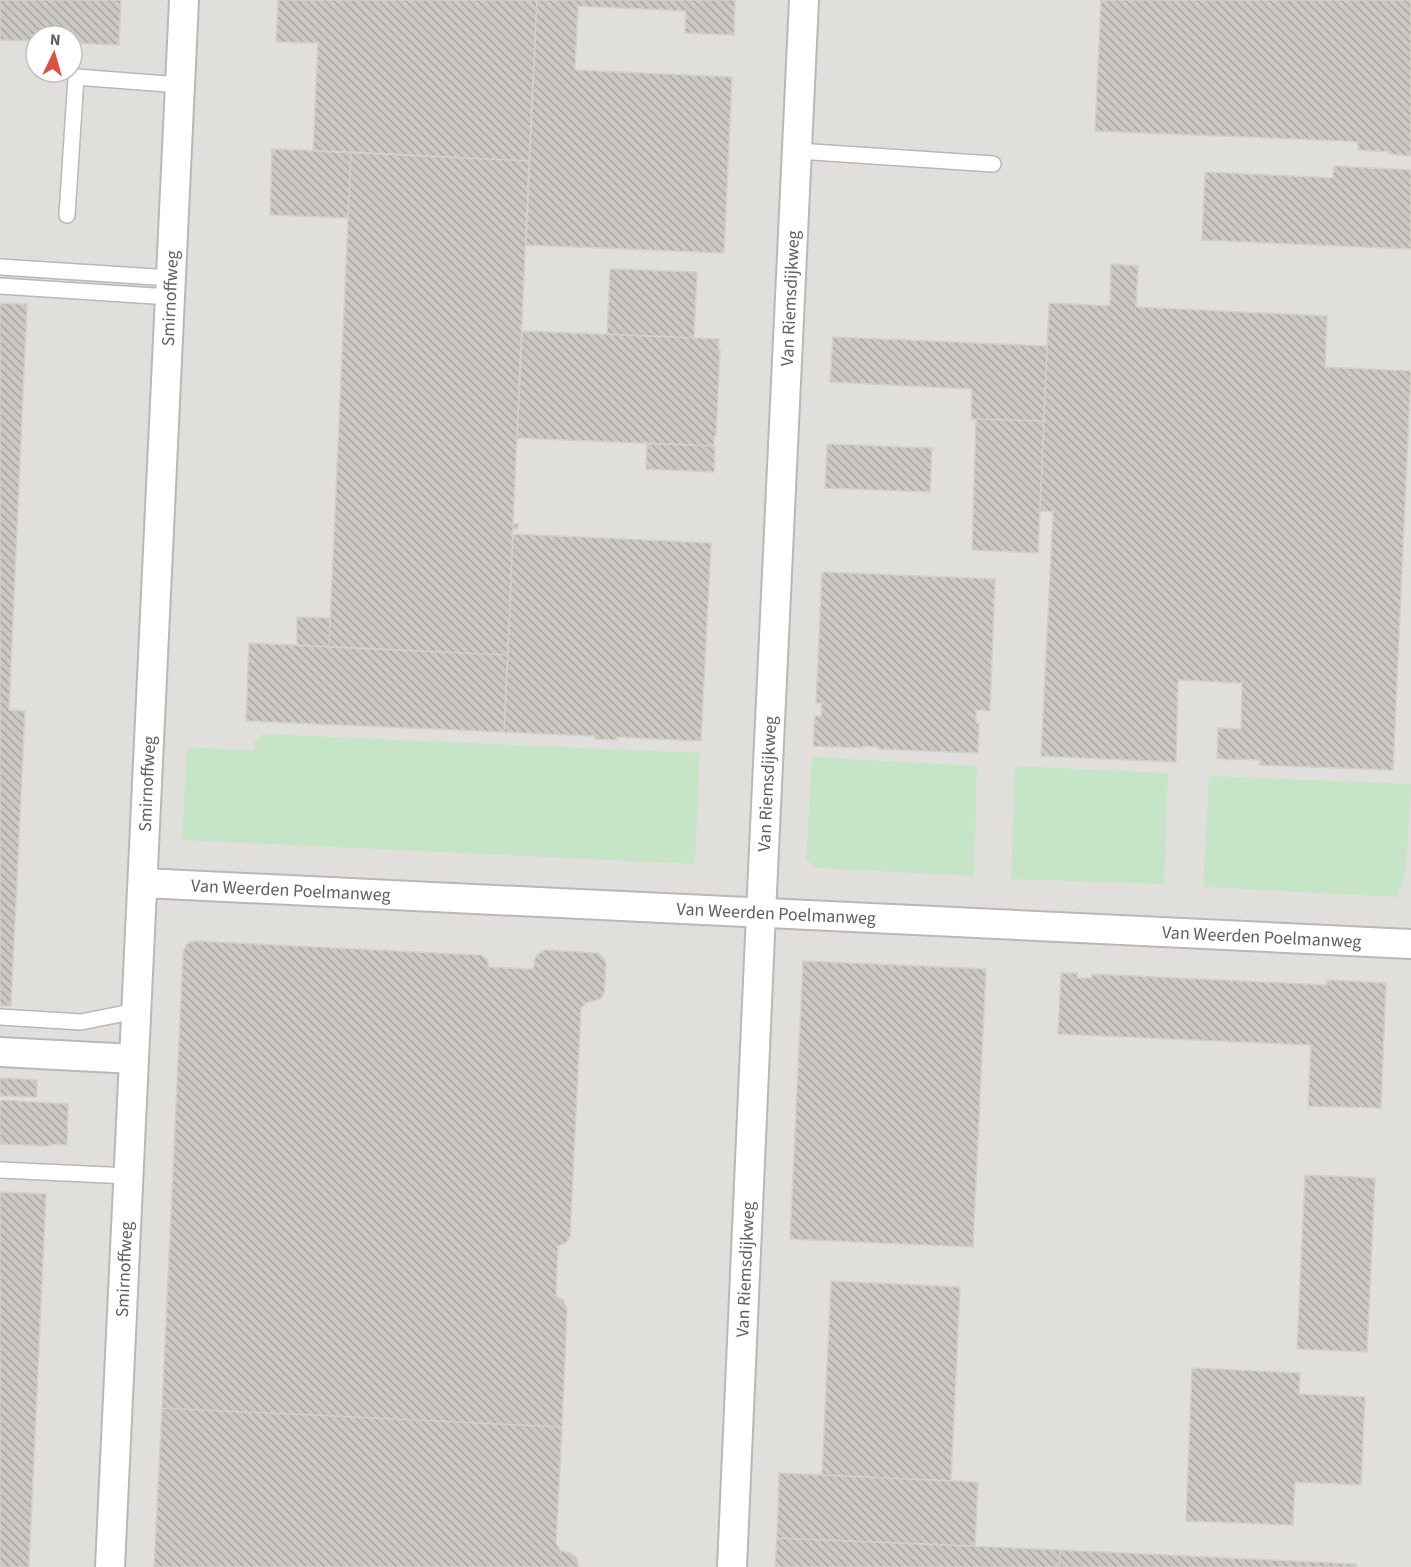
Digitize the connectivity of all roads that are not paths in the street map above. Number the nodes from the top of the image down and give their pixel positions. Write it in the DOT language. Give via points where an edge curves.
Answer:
graph roads {
  1 [pos="184,0"];
  2 [pos="804,0"];
  3 [pos="180,85"];
  4 [pos="798,151"];
  5 [pos="993,164"];
  6 [pos="67,215"];
  7 [pos="0,267"];
  8 [pos="0,286"];
  9 [pos="170,287"];
  10 [pos="142,883"];
  11 [pos="761,913"];
  12 [pos="1411,944"];
  13 [pos="136,1011"];
  14 [pos="0,1017"];
  15 [pos="0,1052"];
  16 [pos="134,1059"];
  17 [pos="0,1170"];
  18 [pos="129,1176"];
  19 [pos="110,1567"];
  20 [pos="732,1567"];
  1 -- 3 [label="street, Smirnoffweg"];
  2 -- 4 [label="street, Van Riemsdijkweg"];
  3 -- 6 [label="lane" via="76,77"];
  3 -- 9 [label="street, Smirnoffweg"];
  4 -- 5 [label="lane"];
  4 -- 11 [label="street, Van Riemsdijkweg"];
  7 -- 9 [label="lane"];
  8 -- 9 [label="lane"];
  9 -- 10 [label="street, Smirnoffweg"];
  10 -- 11 [label="street, Van Weerden Poelmanweg"];
  10 -- 13 [label="street, Smirnoffweg"];
  11 -- 12 [label="street, Van Weerden Poelmanweg"];
  11 -- 20 [label="street, Van Riemsdijkweg"];
  13 -- 14 [label="lane" via="81,1022"];
  13 -- 16 [label="street, Smirnoffweg"];
  15 -- 16 [label="street"];
  16 -- 18 [label="street, Smirnoffweg"];
  17 -- 18 [label="lane"];
  18 -- 19 [label="street, Smirnoffweg"];
}
